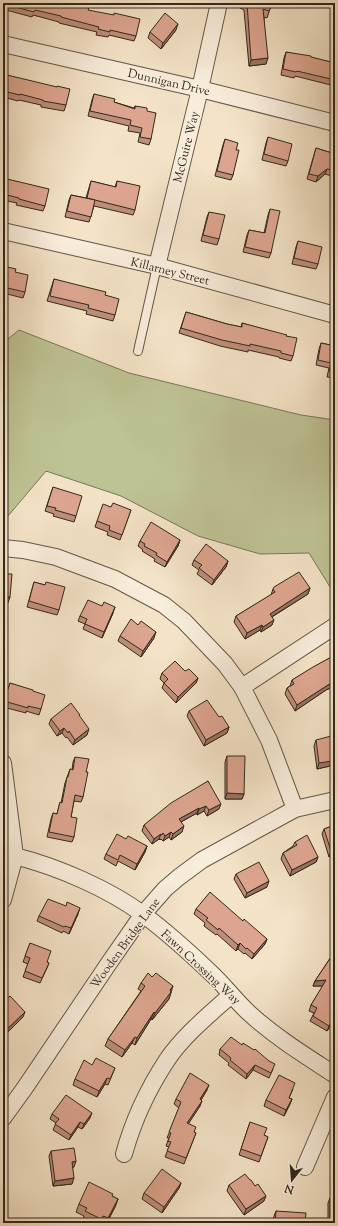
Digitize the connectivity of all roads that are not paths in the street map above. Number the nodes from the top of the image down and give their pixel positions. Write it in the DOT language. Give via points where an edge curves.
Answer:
graph roads {
  1 [pos="219,3"];
  2 [pos="3,44"];
  3 [pos="200,89"];
  4 [pos="335,123"];
  5 [pos="3,231"];
  6 [pos="157,266"];
  7 [pos="335,315"];
  8 [pos="138,351"];
  9 [pos="3,548"];
  10 [pos="335,626"];
  11 [pos="242,687"];
  12 [pos="3,763"];
  13 [pos="335,800"];
  14 [pos="295,809"];
  15 [pos="15,856"];
  16 [pos="3,900"];
  17 [pos="143,914"];
  18 [pos="231,995"];
  19 [pos="335,1076"];
  20 [pos="335,1097"];
  21 [pos="3,1118"];
  22 [pos="124,1154"];
  23 [pos="305,1167"];
  1 -- 3 [label="street, McGuire Way"];
  2 -- 3 [label="street, Dunnigan Drive"];
  3 -- 4 [label="street, Dunnigan Drive"];
  3 -- 6 [label="street, McGuire Way"];
  5 -- 6 [label="street, Killarney Street"];
  6 -- 7 [label="street, Killarney Street"];
  6 -- 8 [label="lane"];
  9 -- 11 [label="street" via="56,557 82,566 115,579 164,605 203,640"];
  10 -- 11 [label="street"];
  11 -- 14 [label="street" via="269,740"];
  12 -- 15 [label="street"];
  13 -- 14 [label="street, Wooden Bridge Lane"];
  14 -- 17 [label="street, Wooden Bridge Lane" via="202,860 165,889"];
  15 -- 16 [label="street"];
  15 -- 17 [label="street, Fawn Crossing Way" via="82,880"];
  17 -- 18 [label="street, Fawn Crossing Way" via="212,974"];
  17 -- 21 [label="street, Wooden Bridge Lane"];
  18 -- 19 [label="street, Fawn Crossing Way" via="273,1033"];
  18 -- 22 [label="street" via="201,1021 168,1060 142,1105"];
  20 -- 23 [label="street"];
}
